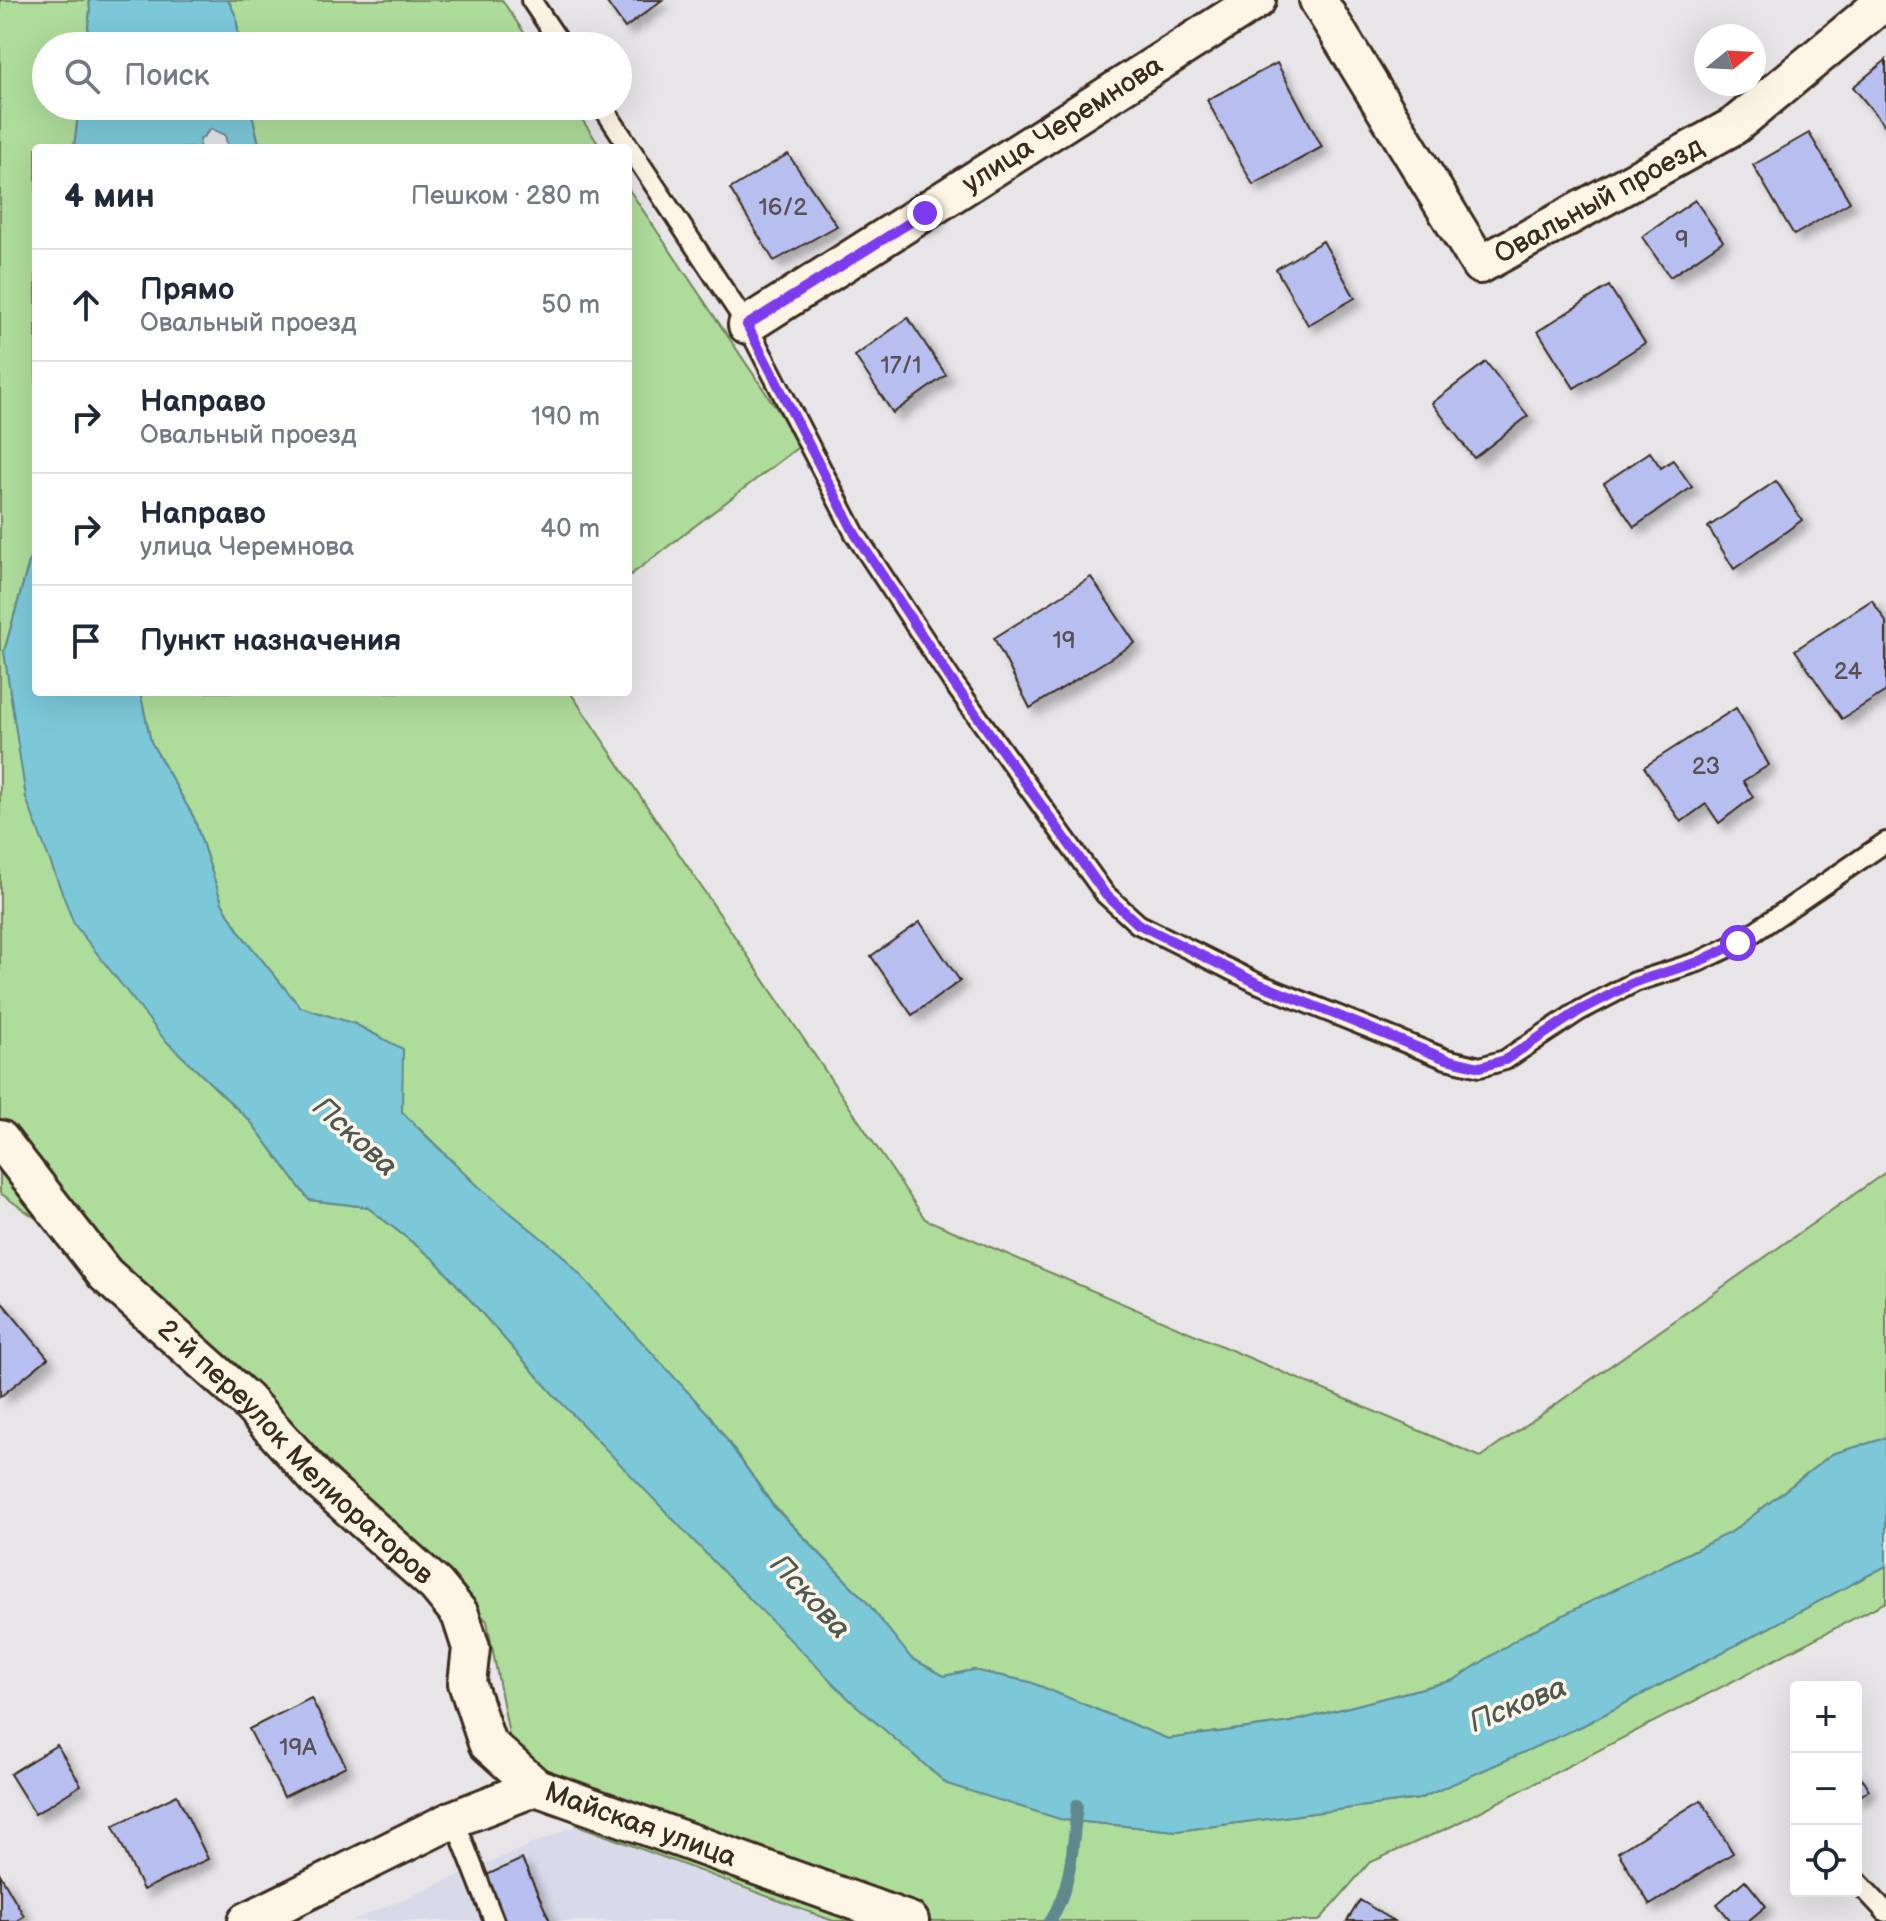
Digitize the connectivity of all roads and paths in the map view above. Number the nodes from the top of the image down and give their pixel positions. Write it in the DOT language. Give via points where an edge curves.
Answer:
graph roads {
  1 [pos="531,0"];
  2 [pos="1257,0"];
  3 [pos="1318,0"];
  4 [pos="1886,0"];
  5 [pos="553,32"];
  6 [pos="611,120"];
  7 [pos="627,144"];
  8 [pos="632,151"];
  9 [pos="747,325"];
  10 [pos="1886,842"];
  11 [pos="0,1139"];
  12 [pos="536,1787"];
  13 [pos="454,1819"];
  14 [pos="1862,1886"];
  15 [pos="1886,1912"];
  16 [pos="247,1921"];
  17 [pos="494,1921"];
  18 [pos="910,1921"];
  1 -- 5 [label="lane"];
  2 -- 9 [label="street, улица Черемнова"];
  3 -- 4 [label="street, Овальный проезд" via="1480,265 1734,126"];
  6 -- 7 [label="lane"];
  8 -- 9 [label="lane"];
  9 -- 10 [label="lane" via="855,534 952,681 1105,894 1138,924 1257,983 1446,1059 1480,1067 1505,1060 1635,982 1738,943"];
  11 -- 12 [label="street, 2-й переулок Мелиораторов" via="105,1274 246,1400 318,1480 436,1585 460,1614 471,1648 467,1683 487,1743"];
  12 -- 13 [label="street, Майская улица"];
  12 -- 18 [label="street, Майская улица"];
  13 -- 16 [label="street, Майская улица"];
  13 -- 17 [label="lane"];
  14 -- 15 [label="lane"];
}
